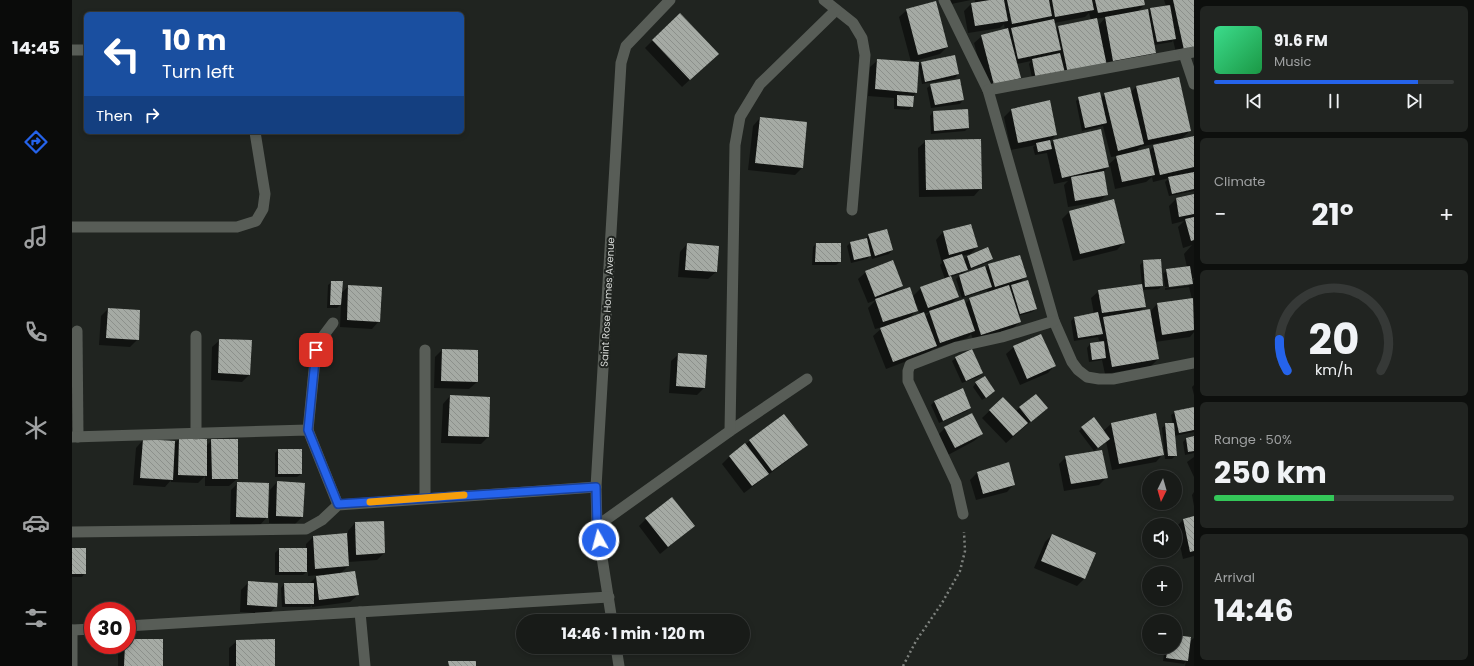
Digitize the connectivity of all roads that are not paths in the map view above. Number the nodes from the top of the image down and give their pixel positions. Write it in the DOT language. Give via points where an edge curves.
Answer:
graph roads {
  1 [pos="670,0"];
  2 [pos="824,0"];
  3 [pos="944,0"];
  4 [pos="836,10"];
  5 [pos="72,50"];
  6 [pos="84,50"];
  7 [pos="1189,52"];
  8 [pos="1194,84"];
  9 [pos="988,90"];
  10 [pos="255,134"];
  11 [pos="852,210"];
  12 [pos="72,227"];
  13 [pos="1054,321"];
  14 [pos="333,323"];
  15 [pos="78,331"];
  16 [pos="196,336"];
  17 [pos="425,350"];
  18 [pos="1194,363"];
  19 [pos="807,379"];
  20 [pos="308,430"];
  21 [pos="730,431"];
  22 [pos="196,434"];
  23 [pos="75,437"];
  24 [pos="596,487"];
  25 [pos="425,498"];
  26 [pos="338,504"];
  27 [pos="963,514"];
  28 [pos="597,526"];
  29 [pos="72,532"];
  30 [pos="609,597"];
  31 [pos="360,612"];
  32 [pos="611,614"];
  33 [pos="136,625"];
  34 [pos="84,629"];
  35 [pos="72,630"];
  36 [pos="617,654"];
  37 [pos="72,666"];
  38 [pos="366,666"];
  39 [pos="619,666"];
  1 -- 24 [label="street, Saint Rose Homes Avenue" via="626,46 621,62"];
  2 -- 4 [label="street"];
  3 -- 9 [label="street"];
  4 -- 11 [label="street" via="853,23 862,38 865,55"];
  4 -- 21 [label="street" via="760,84 740,117 735,145"];
  5 -- 6 [label="street"];
  7 -- 8 [label="street"];
  7 -- 9 [label="street"];
  9 -- 13 [label="street"];
  10 -- 12 [label="street" via="265,194 263,210 256,221 236,227"];
  13 -- 18 [label="street" via="1072,362 1087,377 1112,379"];
  13 -- 27 [label="street" via="957,347 910,365 908,381 956,483"];
  14 -- 20 [label="street" via="316,350"];
  15 -- 23 [label="street"];
  16 -- 22 [label="street"];
  17 -- 25 [label="street"];
  19 -- 21 [label="street"];
  20 -- 22 [label="street"];
  20 -- 26 [label="street"];
  21 -- 28 [label="street"];
  22 -- 23 [label="street"];
  24 -- 25 [label="street"];
  24 -- 28 [label="street, Saint Rose Homes Avenue"];
  25 -- 26 [label="street"];
  26 -- 29 [label="street" via="322,520 306,529"];
  28 -- 30 [label="street, Saint Rose Homes Avenue"];
  30 -- 31 [label="street"];
  30 -- 32 [label="street, Saint Rose Homes Avenue"];
  31 -- 33 [label="street"];
  31 -- 38 [label="street"];
  34 -- 35 [label="street"];
  35 -- 37 [label="street"];
  36 -- 39 [label="street"];
}
